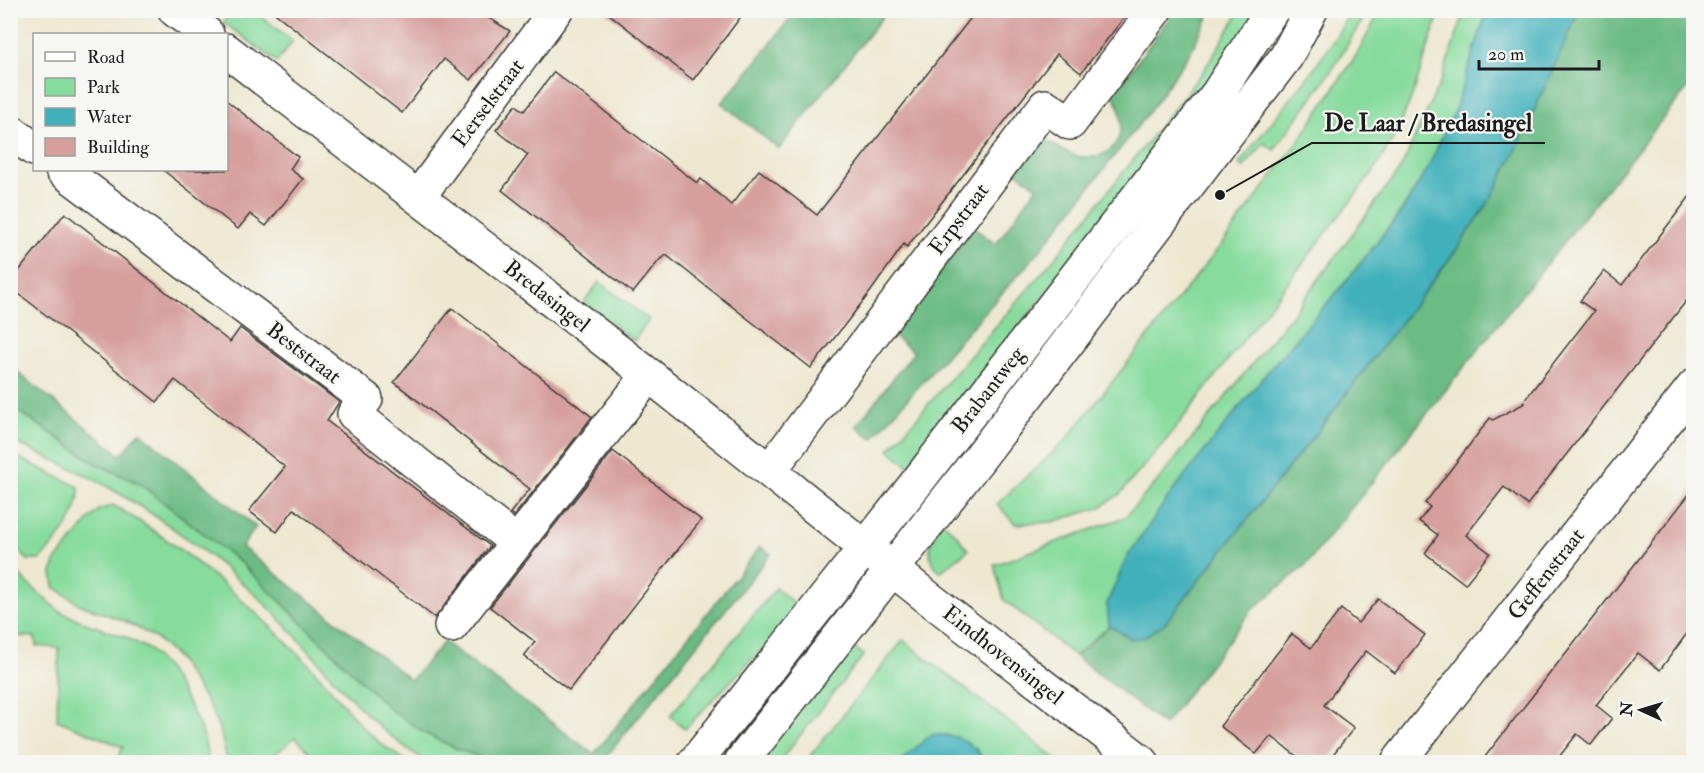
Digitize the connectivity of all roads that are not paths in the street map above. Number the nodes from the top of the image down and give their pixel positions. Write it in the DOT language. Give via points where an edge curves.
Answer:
graph roads {
  1 [pos="175,10"];
  2 [pos="556,10"];
  3 [pos="1155,10"];
  4 [pos="1272,10"];
  5 [pos="1311,10"];
  6 [pos="206,33"];
  7 [pos="228,52"];
  8 [pos="10,131"];
  9 [pos="33,148"];
  10 [pos="63,171"];
  11 [pos="419,196"];
  12 [pos="649,375"];
  13 [pos="1694,386"];
  14 [pos="770,470"];
  15 [pos="516,542"];
  16 [pos="865,547"];
  17 [pos="892,569"];
  18 [pos="451,626"];
  19 [pos="695,762"];
  20 [pos="741,762"];
  21 [pos="1142,762"];
  22 [pos="1398,762"];
  1 -- 6 [label="street"];
  2 -- 11 [label="street, Eerselstraat"];
  3 -- 14 [label="street, Erpstraat" via="1070,123 1045,106"];
  4 -- 16 [label="street, Brabantweg" via="1218,93"];
  5 -- 17 [label="street, Brabantweg" via="1286,57"];
  7 -- 11 [label="street, Bredasingel"];
  8 -- 9 [label="street"];
  10 -- 15 [label="street, Beststraat" via="366,399 354,414"];
  11 -- 12 [label="street, Bredasingel"];
  12 -- 14 [label="street, Bredasingel"];
  12 -- 15 [label="street"];
  13 -- 22 [label="street, Geffenstraat"];
  14 -- 16 [label="street, Bredasingel"];
  15 -- 18 [label="street"];
  16 -- 17 [label="street, Eindhovensingel"];
  16 -- 19 [label="street, Brabantweg"];
  17 -- 20 [label="street, Brabantweg"];
  17 -- 21 [label="street, Eindhovensingel"];
}
